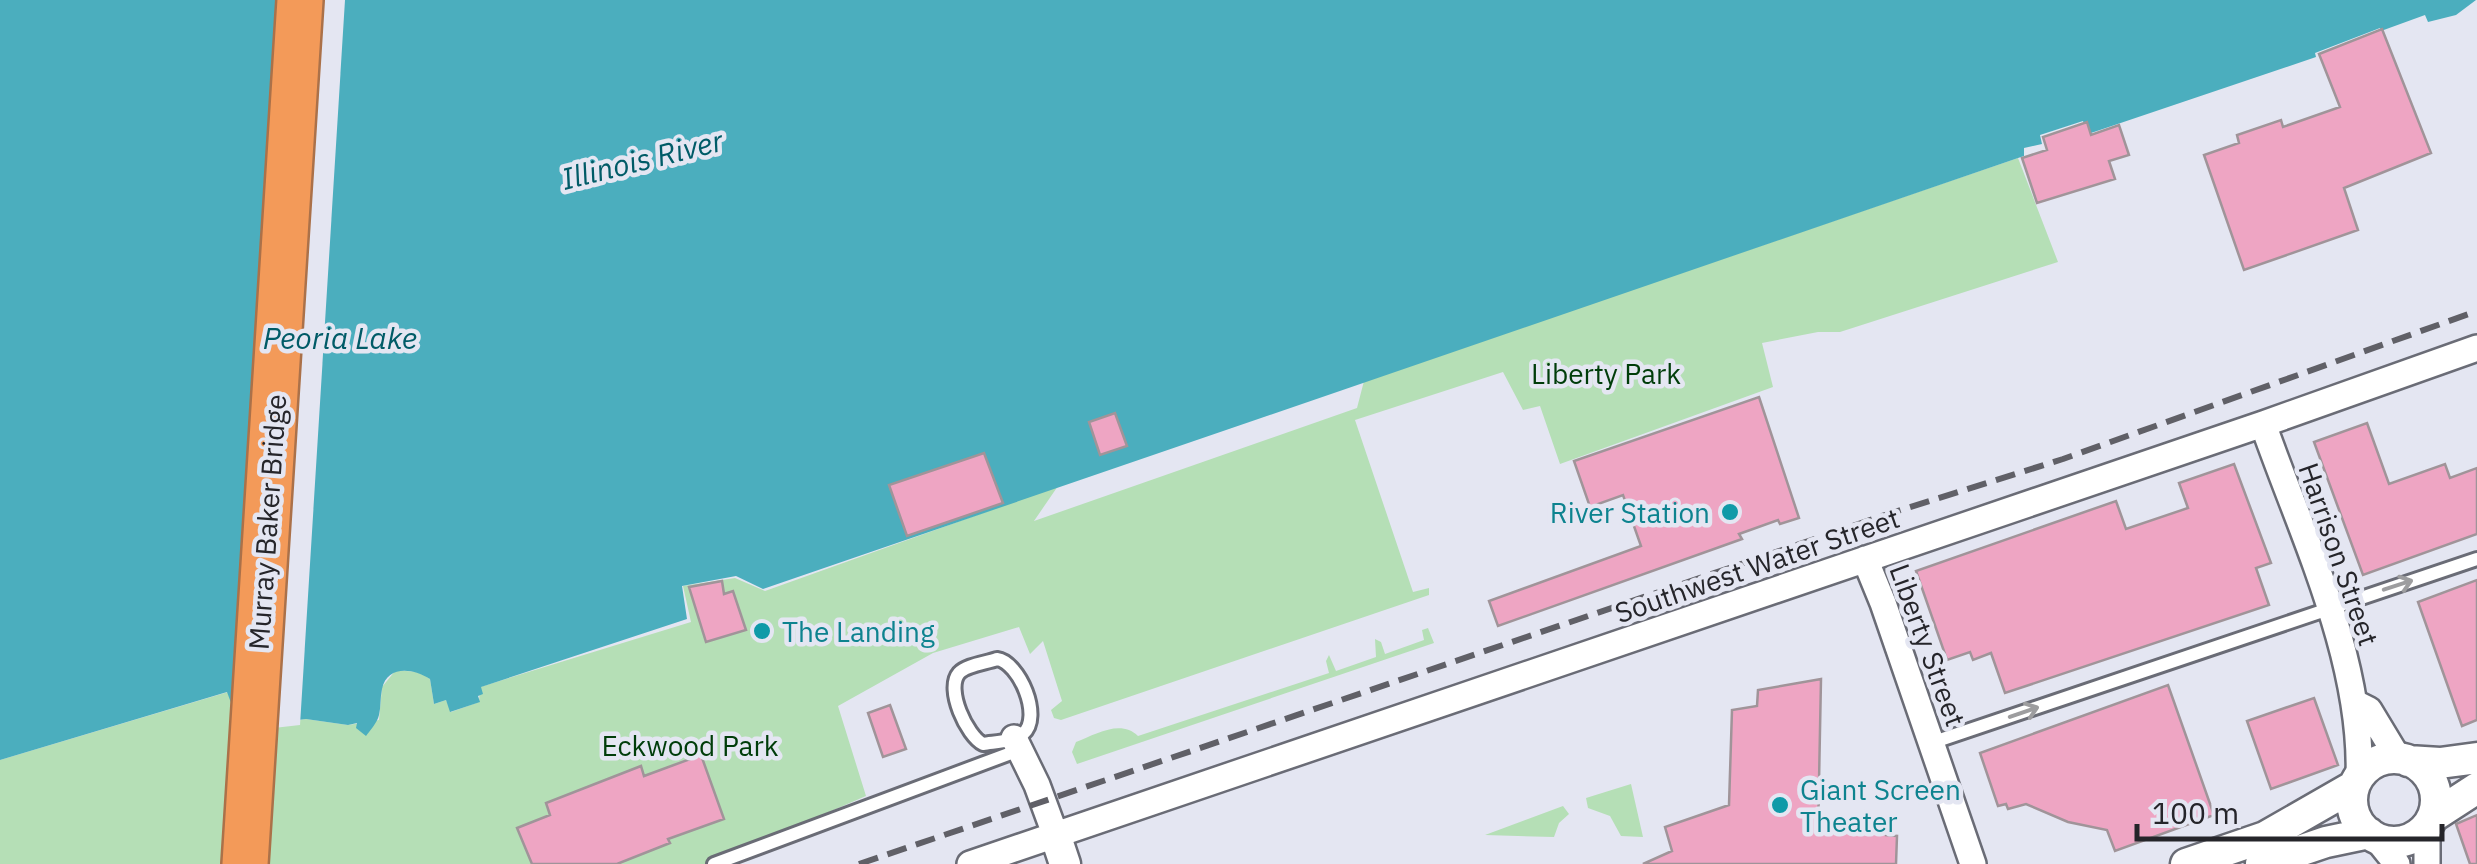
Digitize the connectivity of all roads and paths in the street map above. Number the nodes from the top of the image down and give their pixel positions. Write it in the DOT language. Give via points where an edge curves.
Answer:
graph roads {
  1 [pos="300,0"];
  2 [pos="328,0"];
  3 [pos="2477,348"];
  4 [pos="2263,424"];
  5 [pos="1864,559"];
  6 [pos="2477,559"];
  7 [pos="2329,608"];
  8 [pos="2357,704"];
  9 [pos="1931,743"];
  10 [pos="1017,744"];
  11 [pos="2477,758"];
  12 [pos="2403,759"];
  13 [pos="2357,781"];
  14 [pos="2477,788"];
  15 [pos="2430,822"];
  16 [pos="1055,834"];
  17 [pos="2373,836"];
  18 [pos="244,864"];
  19 [pos="273,864"];
  20 [pos="714,864"];
  21 [pos="970,864"];
  22 [pos="1065,864"];
  23 [pos="1973,864"];
  24 [pos="2186,864"];
  25 [pos="2262,864"];
  26 [pos="2397,864"];
  27 [pos="2427,864"];
  1 -- 18 [label="highway, Murray Baker Bridge"];
  2 -- 19 [label="highway, Murray Baker Bridge"];
  3 -- 4 [label="street, Southwest Water Street"];
  4 -- 5 [label="street, Southwest Water Street"];
  4 -- 7 [label="street, Harrison Street"];
  5 -- 9 [label="street, Liberty Street"];
  5 -- 16 [label="street, Southwest Water Street"];
  7 -- 6 [label="lane, one-way"];
  7 -- 8 [label="street, Harrison Street"];
  9 -- 7 [label="lane, one-way"];
  8 -- 12 [label="street, Harrison Street" via="2369,710"];
  8 -- 13 [label="street, Harrison Street"];
  9 -- 23 [label="street, Liberty Street"];
  10 -- 10 [label="lane" via="1030,708 1014,669 997,659 962,670 954,692 967,731 984,744"];
  10 -- 16 [label="street"];
  10 -- 20 [label="lane"];
  11 -- 12 [label="street"];
  12 -- 13 [label="street" via="2369,766"];
  12 -- 15 [label="street" via="2430,777 2436,803"];
  13 -- 17 [label="street" via="2356,818"];
  13 -- 24 [label="street" via="2265,836"];
  14 -- 15 [label="street"];
  15 -- 17 [label="street" via="2404,841"];
  15 -- 27 [label="street"];
  16 -- 21 [label="street, Southwest Water Street"];
  16 -- 22 [label="street"];
  17 -- 25 [label="street" via="2326,842"];
  17 -- 26 [label="street"];
}
